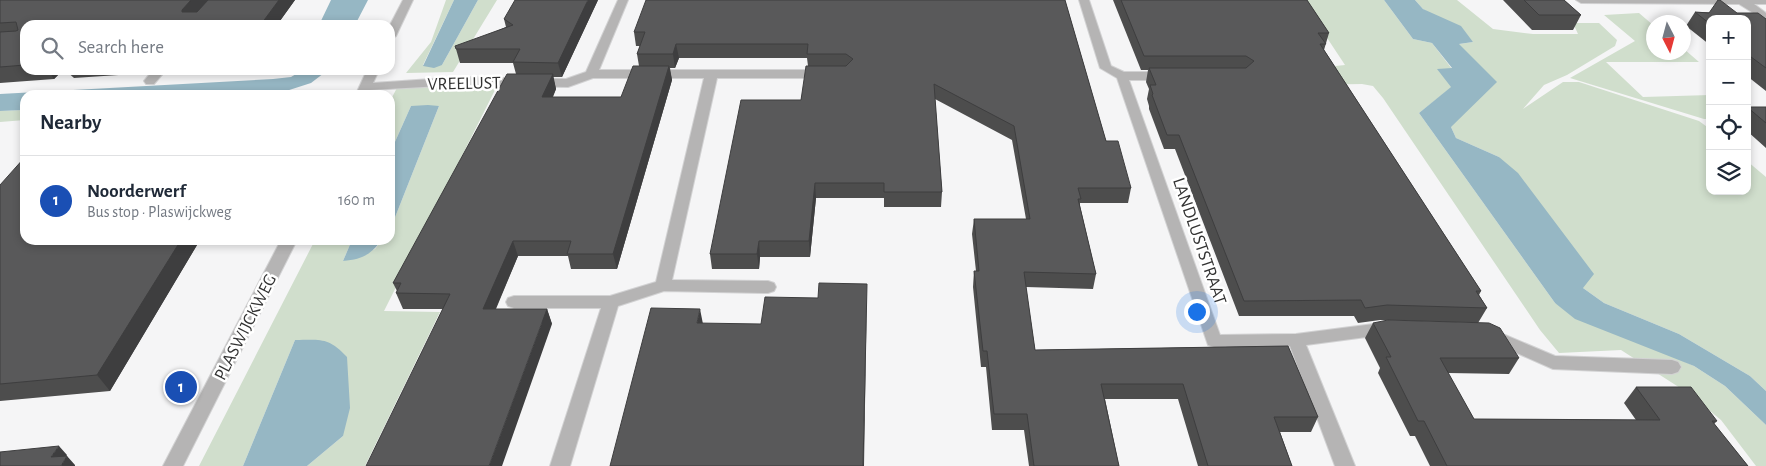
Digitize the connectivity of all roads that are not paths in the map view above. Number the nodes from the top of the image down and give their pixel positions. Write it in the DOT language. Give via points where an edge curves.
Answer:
graph roads {
  1 [pos="408,0"];
  2 [pos="624,0"];
  3 [pos="1084,0"];
  4 [pos="1582,0"];
  5 [pos="1742,1"];
  6 [pos="1766,1"];
  7 [pos="1766,18"];
  8 [pos="395,26"];
  9 [pos="591,74"];
  10 [pos="837,74"];
  11 [pos="155,75"];
  12 [pos="371,75"];
  13 [pos="711,75"];
  14 [pos="1122,76"];
  15 [pos="1182,76"];
  16 [pos="150,81"];
  17 [pos="363,90"];
  18 [pos="373,90"];
  19 [pos="286,245"];
  20 [pos="663,285"];
  21 [pos="768,287"];
  22 [pos="514,302"];
  23 [pos="611,302"];
  24 [pos="1408,329"];
  25 [pos="1473,331"];
  26 [pos="1296,340"];
  27 [pos="1672,367"];
  28 [pos="173,466"];
  29 [pos="560,466"];
  30 [pos="1345,466"];
  1 -- 8 [label="street"];
  2 -- 9 [label="street"];
  3 -- 14 [label="street" via="1106,68"];
  4 -- 5 [label="street"];
  5 -- 6 [label="street"];
  5 -- 7 [label="street"];
  9 -- 13 [label="street, VREELUST"];
  9 -- 18 [label="street, VREELUST" via="568,83 460,81"];
  10 -- 13 [label="street, VREELUST"];
  11 -- 16 [label="street"];
  12 -- 17 [label="street"];
  13 -- 20 [label="street"];
  14 -- 15 [label="street"];
  14 -- 26 [label="street, LANDLUSTSTRAAT" via="1214,341"];
  19 -- 28 [label="street, PLASWIJCKWEG"];
  20 -- 21 [label="street"];
  20 -- 23 [label="street"];
  22 -- 23 [label="street"];
  23 -- 29 [label="street"];
  24 -- 26 [label="street, LANDLUSTSTRAAT" via="1380,328"];
  25 -- 27 [label="street" via="1482,331 1554,362"];
  26 -- 30 [label="street"];
}
